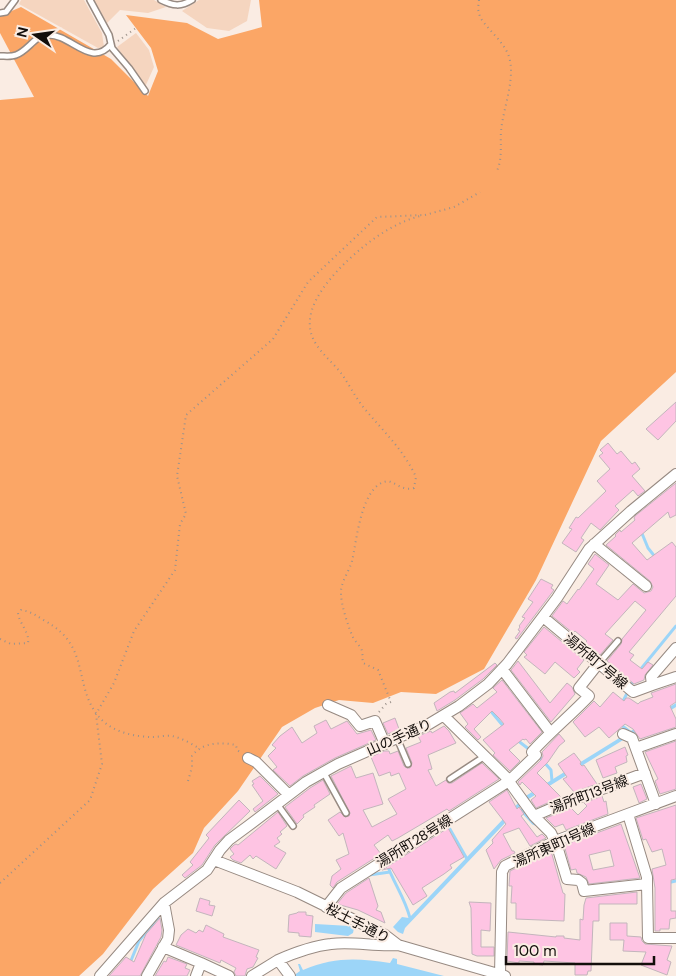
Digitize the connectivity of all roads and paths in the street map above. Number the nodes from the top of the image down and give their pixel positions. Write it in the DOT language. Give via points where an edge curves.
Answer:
graph roads {
  1 [pos="15,0"];
  2 [pos="90,0"];
  3 [pos="161,0"];
  4 [pos="192,0"];
  5 [pos="479,0"];
  6 [pos="0,13"];
  7 [pos="136,28"];
  8 [pos="111,44"];
  9 [pos="0,56"];
  10 [pos="145,91"];
  11 [pos="496,173"];
  12 [pos="480,192"];
  13 [pos="424,215"];
  14 [pos="676,474"];
  15 [pos="594,544"];
  16 [pos="646,586"];
  17 [pos="543,617"];
  18 [pos="0,640"];
  19 [pos="618,641"];
  20 [pos="676,648"];
  21 [pos="598,664"];
  22 [pos="502,669"];
  23 [pos="676,677"];
  24 [pos="652,685"];
  25 [pos="328,705"];
  26 [pos="96,714"];
  27 [pos="445,715"];
  28 [pos="375,721"];
  29 [pos="550,732"];
  30 [pos="676,734"];
  31 [pos="627,736"];
  32 [pos="398,738"];
  33 [pos="385,744"];
  34 [pos="636,748"];
  35 [pos="200,749"];
  36 [pos="485,756"];
  37 [pos="248,758"];
  38 [pos="408,764"];
  39 [pos="324,773"];
  40 [pos="645,773"];
  41 [pos="450,779"];
  42 [pos="188,781"];
  43 [pos="509,781"];
  44 [pos="289,795"];
  45 [pos="676,796"];
  46 [pos="277,804"];
  47 [pos="656,804"];
  48 [pos="346,814"];
  49 [pos="628,814"];
  50 [pos="534,816"];
  51 [pos="293,826"];
  52 [pos="555,841"];
  53 [pos="214,860"];
  54 [pos="0,883"];
  55 [pos="647,884"];
  56 [pos="164,903"];
  57 [pos="326,907"];
  58 [pos="676,938"];
  59 [pos="398,945"];
  60 [pos="163,947"];
  61 [pos="278,960"];
  62 [pos="201,963"];
  63 [pos="288,973"];
  64 [pos="503,975"];
  65 [pos="100,976"];
  66 [pos="148,976"];
  67 [pos="196,976"];
  68 [pos="229,976"];
  69 [pos="252,976"];
  1 -- 6 [label="lane" via="6,12"];
  2 -- 8 [label="lane"];
  3 -- 4 [label="lane" via="174,6 184,6"];
  5 -- 11 [label="path" via="480,17 504,47 510,61 501,130 501,157"];
  7 -- 8 [label="path"];
  8 -- 9 [label="lane" via="100,54 49,35 41,36 16,55"];
  8 -- 10 [label="lane"];
  12 -- 13 [label="path" via="454,207"];
  13 -- 26 [label="path" via="378,217 308,282 274,339 186,415 177,476 186,514 180,524 175,570 134,631 114,683"];
  13 -- 28 [label="path" via="392,227 350,259 323,287 311,313 312,335 316,344 341,372 362,406 400,449 416,477 414,488 401,488 388,481 373,491 367,500 352,562 342,588 342,601 364,663 378,670 391,702 374,717"];
  14 -- 15 [label="street, 山の手通り"];
  15 -- 16 [label="street"];
  15 -- 17 [label="street, 山の手通り"];
  17 -- 21 [label="street, 湯所町7号線"];
  17 -- 22 [label="street, 山の手通り"];
  18 -- 26 [label="path" via="11,644 28,643 29,638 19,619 21,610 61,630 72,645"];
  19 -- 21 [label="lane"];
  20 -- 24 [label="street" via="651,677"];
  21 -- 24 [label="street, 湯所町7号線" via="632,692"];
  21 -- 29 [label="street" via="579,688 589,696"];
  22 -- 27 [label="street, 山の手通り" via="488,684"];
  22 -- 29 [label="street"];
  23 -- 24 [label="street"];
  25 -- 28 [label="street" via="351,715 360,726"];
  26 -- 35 [label="path" via="109,726 126,733 148,737 173,736"];
  26 -- 54 [label="path" via="102,764 90,800"];
  27 -- 32 [label="street, 山の手通り"];
  27 -- 36 [label="street"];
  28 -- 33 [label="street"];
  29 -- 43 [label="street, 湯所町28号線" via="532,752 536,756"];
  30 -- 34 [label="street"];
  31 -- 34 [label="street"];
  32 -- 33 [label="street, 山の手通り"];
  32 -- 38 [label="lane"];
  33 -- 39 [label="street, 山の手通り"];
  34 -- 40 [label="street"];
  35 -- 37 [label="path" via="217,743 236,745 237,750"];
  35 -- 42 [label="path" via="192,756"];
  36 -- 41 [label="lane"];
  36 -- 43 [label="street"];
  37 -- 44 [label="street"];
  39 -- 44 [label="street, 山の手通り"];
  39 -- 48 [label="lane"];
  40 -- 47 [label="street"];
  40 -- 50 [label="street, 湯所町13号線"];
  43 -- 50 [label="street"];
  43 -- 57 [label="street, 湯所町28号線" via="341,888"];
  44 -- 46 [label="street, 山の手通り"];
  45 -- 47 [label="street, 湯所東町1号線"];
  46 -- 51 [label="lane"];
  46 -- 53 [label="street, 山の手通り" via="229,840"];
  47 -- 49 [label="street, 湯所東町1号線"];
  49 -- 52 [label="street, 湯所東町1号線"];
  49 -- 55 [label="street"];
  50 -- 52 [label="street"];
  52 -- 55 [label="street" via="567,879 578,880 584,891"];
  52 -- 64 [label="street, 湯所東町1号線" via="505,866 502,872"];
  53 -- 56 [label="street, 山の手通り" via="207,870"];
  53 -- 57 [label="street, 桜土手通り" via="297,892"];
  55 -- 58 [label="street" via="648,938"];
  56 -- 60 [label="street" via="169,930"];
  56 -- 65 [label="street, 山の手通り"];
  57 -- 59 [label="street, 桜土手通り" via="385,935"];
  59 -- 61 [label="street" via="330,944"];
  59 -- 64 [label="street, 桜土手通り"];
  60 -- 62 [label="street"];
  60 -- 66 [label="street"];
  61 -- 63 [label="street"];
  61 -- 69 [label="street"];
  62 -- 67 [label="street"];
  62 -- 68 [label="street"];
}
